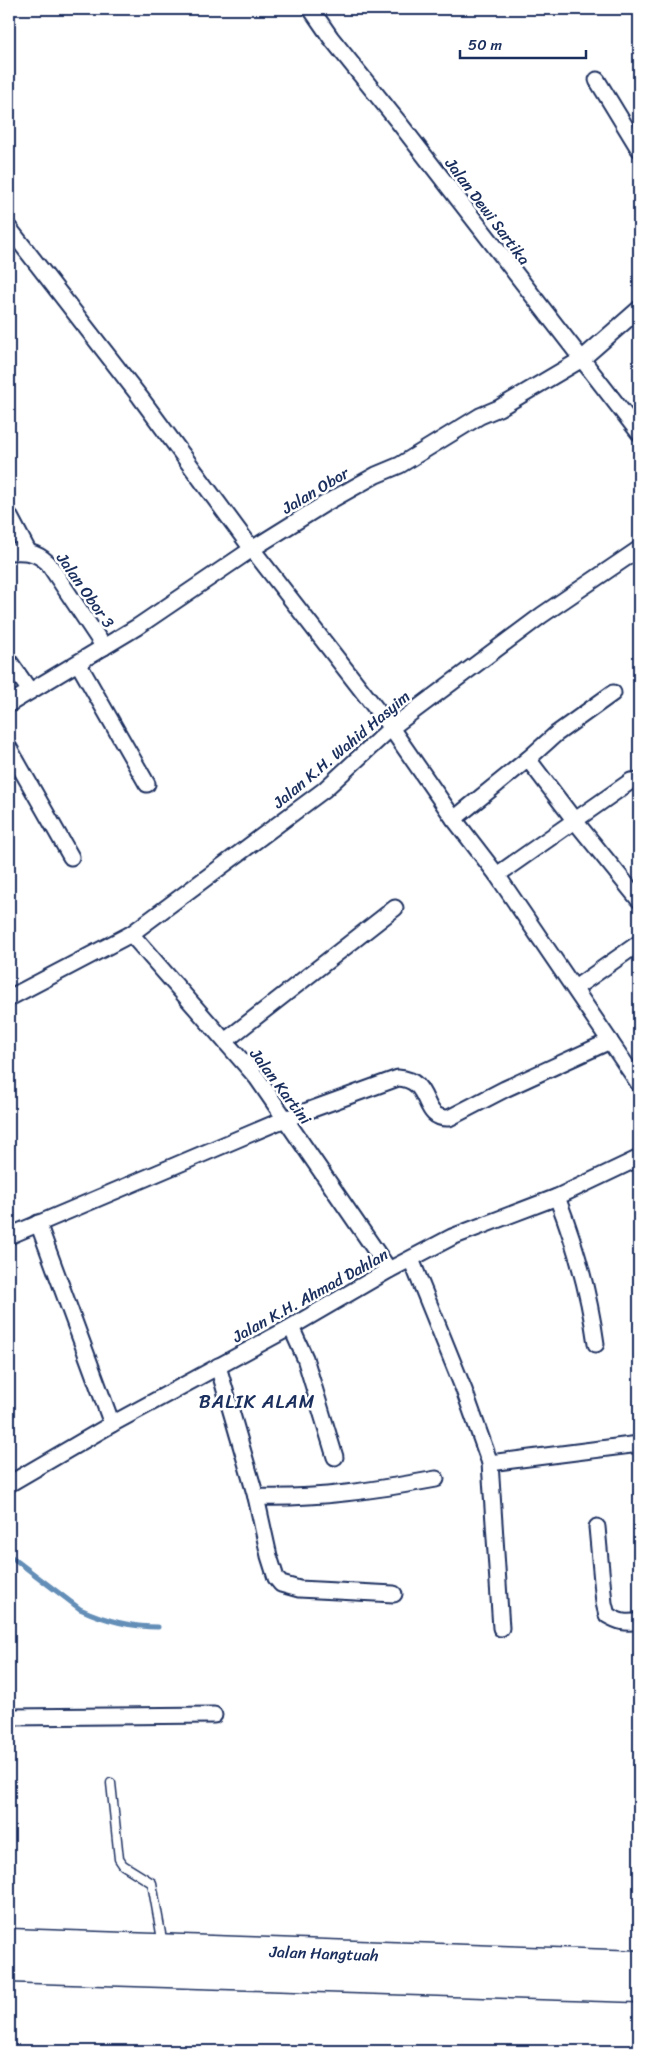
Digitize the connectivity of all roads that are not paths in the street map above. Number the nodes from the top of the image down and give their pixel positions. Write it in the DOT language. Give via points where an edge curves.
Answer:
graph roads {
  1 [pos="311,9"];
  2 [pos="597,80"];
  3 [pos="639,149"];
  4 [pos="9,228"];
  5 [pos="639,309"];
  6 [pos="582,359"];
  7 [pos="639,433"];
  8 [pos="9,515"];
  9 [pos="252,549"];
  10 [pos="639,549"];
  11 [pos="28,551"];
  12 [pos="9,552"];
  13 [pos="104,647"];
  14 [pos="9,661"];
  15 [pos="78,663"];
  16 [pos="30,691"];
  17 [pos="613,693"];
  18 [pos="9,704"];
  19 [pos="391,728"];
  20 [pos="9,748"];
  21 [pos="528,759"];
  22 [pos="639,780"];
  23 [pos="147,784"];
  24 [pos="454,818"];
  25 [pos="575,821"];
  26 [pos="71,857"];
  27 [pos="497,875"];
  28 [pos="639,900"];
  29 [pos="395,908"];
  30 [pos="131,934"];
  31 [pos="639,943"];
  32 [pos="575,988"];
  33 [pos="9,998"];
  34 [pos="225,1041"];
  35 [pos="610,1041"];
  36 [pos="639,1084"];
  37 [pos="285,1119"];
  38 [pos="639,1158"];
  39 [pos="557,1197"];
  40 [pos="38,1223"];
  41 [pos="9,1236"];
  42 [pos="412,1259"];
  43 [pos="389,1270"];
  44 [pos="291,1327"];
  45 [pos="596,1344"];
  46 [pos="218,1366"];
  47 [pos="112,1424"];
  48 [pos="639,1444"];
  49 [pos="335,1457"];
  50 [pos="490,1464"];
  51 [pos="436,1480"];
  52 [pos="9,1484"];
  53 [pos="256,1496"];
  54 [pos="597,1527"];
  55 [pos="394,1594"];
  56 [pos="639,1621"];
  57 [pos="501,1628"];
  58 [pos="214,1716"];
  59 [pos="9,1717"];
  60 [pos="111,1784"];
  61 [pos="9,1943"];
  62 [pos="163,1947"];
  63 [pos="105,1958"];
  64 [pos="639,1965"];
  65 [pos="9,1968"];
  66 [pos="639,1988"];
  1 -- 6 [label="street, Jalan Dewi Sartika"];
  2 -- 3 [label="street"];
  4 -- 9 [label="street"];
  5 -- 6 [label="street, Jalan Obor"];
  6 -- 7 [label="street, Jalan Dewi Sartika"];
  6 -- 9 [label="street, Jalan Obor" via="400,465 326,503"];
  8 -- 11 [label="street"];
  9 -- 13 [label="street, Jalan Obor"];
  9 -- 19 [label="street"];
  10 -- 19 [label="street, Jalan K.H. Wahid Hasyim" via="542,615"];
  11 -- 12 [label="street"];
  11 -- 13 [label="street, Jalan Obor 3" via="48,563"];
  13 -- 15 [label="street, Jalan Obor"];
  14 -- 16 [label="street"];
  15 -- 16 [label="street, Jalan Obor"];
  15 -- 23 [label="street"];
  16 -- 18 [label="street, Jalan Obor"];
  17 -- 21 [label="street" via="556,734"];
  19 -- 24 [label="street"];
  19 -- 30 [label="street, Jalan K.H. Wahid Hasyim" via="324,790"];
  20 -- 26 [label="street"];
  21 -- 24 [label="street"];
  21 -- 25 [label="street"];
  22 -- 25 [label="street" via="631,781"];
  24 -- 27 [label="street"];
  25 -- 27 [label="street"];
  25 -- 28 [label="street"];
  27 -- 32 [label="street"];
  29 -- 34 [label="street"];
  30 -- 33 [label="street, Jalan K.H. Wahid Hasyim"];
  30 -- 34 [label="street, Jalan Kartini"];
  31 -- 32 [label="street"];
  32 -- 35 [label="street"];
  34 -- 37 [label="street, Jalan Kartini" via="257,1078"];
  35 -- 36 [label="street"];
  35 -- 37 [label="street" via="449,1118 433,1114 417,1083 398,1078"];
  37 -- 40 [label="street"];
  37 -- 43 [label="street, Jalan Kartini"];
  38 -- 39 [label="street, Jalan K.H. Ahmad Dahlan"];
  39 -- 42 [label="street, Jalan K.H. Ahmad Dahlan" via="452,1237"];
  39 -- 45 [label="street" via="574,1241"];
  40 -- 41 [label="street"];
  40 -- 47 [label="street"];
  42 -- 43 [label="street, Jalan K.H. Ahmad Dahlan"];
  42 -- 50 [label="street"];
  43 -- 44 [label="street, Jalan K.H. Ahmad Dahlan"];
  44 -- 46 [label="street, Jalan K.H. Ahmad Dahlan"];
  44 -- 49 [label="street" via="305,1358"];
  46 -- 47 [label="street, Jalan K.H. Ahmad Dahlan"];
  46 -- 53 [label="street"];
  47 -- 52 [label="street, Jalan K.H. Ahmad Dahlan"];
  48 -- 50 [label="street"];
  50 -- 57 [label="street"];
  51 -- 53 [label="street" via="361,1493 279,1498"];
  53 -- 55 [label="street" via="276,1578 281,1584 299,1589"];
  54 -- 56 [label="street" via="607,1614 617,1621"];
  58 -- 59 [label="street"];
  60 -- 62 [label="lane" via="119,1859 152,1883"];
  61 -- 63 [label="highway, Jalan Hangtuah"];
  62 -- 63 [label="highway, Jalan Hangtuah"];
  62 -- 64 [label="highway, Jalan Hangtuah"];
  63 -- 65 [label="highway, Jalan Hangtuah"];
  63 -- 66 [label="highway, Jalan Hangtuah"];
}
